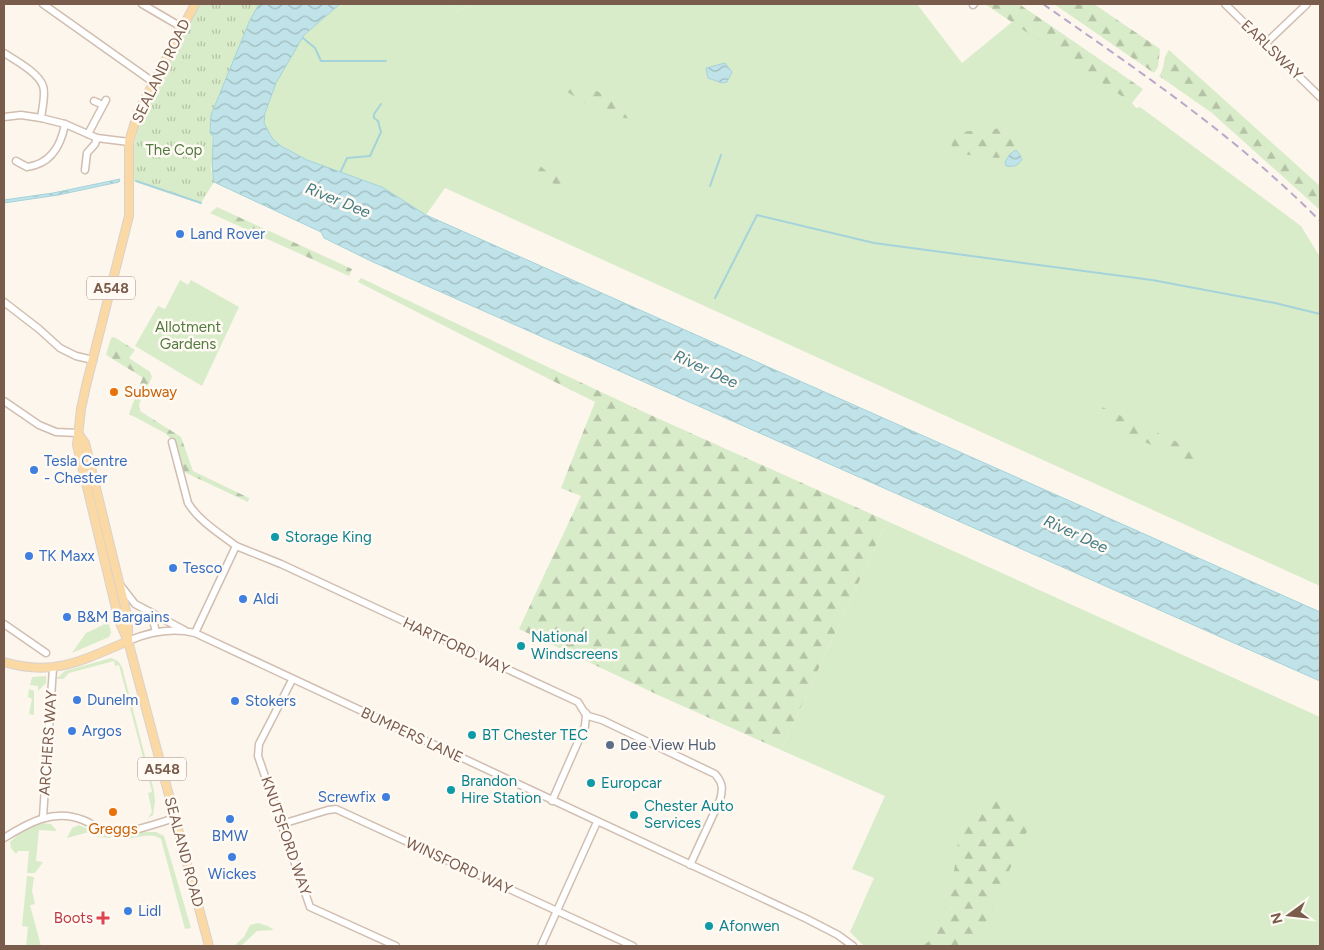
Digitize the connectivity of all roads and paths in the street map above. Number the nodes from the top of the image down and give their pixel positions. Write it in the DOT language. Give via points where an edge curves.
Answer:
graph roads {
  1 [pos="43,4"];
  2 [pos="142,4"];
  3 [pos="195,4"];
  4 [pos="1224,4"];
  5 [pos="1307,4"];
  6 [pos="183,28"];
  7 [pos="1266,43"];
  8 [pos="4,53"];
  9 [pos="153,82"];
  10 [pos="1320,96"];
  11 [pos="94,101"];
  12 [pos="4,117"];
  13 [pos="41,118"];
  14 [pos="65,124"];
  15 [pos="88,134"];
  16 [pos="98,138"];
  17 [pos="129,142"];
  18 [pos="16,161"];
  19 [pos="85,170"];
  20 [pos="4,302"];
  21 [pos="93,360"];
  22 [pos="4,401"];
  23 [pos="78,433"];
  24 [pos="172,442"];
  25 [pos="236,546"];
  26 [pos="120,585"];
  27 [pos="151,612"];
  28 [pos="4,624"];
  29 [pos="187,631"];
  30 [pos="156,632"];
  31 [pos="194,634"];
  32 [pos="128,641"];
  33 [pos="46,654"];
  34 [pos="4,662"];
  35 [pos="53,668"];
  36 [pos="292,680"];
  37 [pos="584,712"];
  38 [pos="552,801"];
  39 [pos="43,817"];
  40 [pos="175,818"];
  41 [pos="597,822"];
  42 [pos="282,824"];
  43 [pos="4,838"];
  44 [pos="690,865"];
  45 [pos="556,911"];
  46 [pos="209,946"];
  47 [pos="396,946"];
  48 [pos="541,946"];
  49 [pos="633,946"];
  50 [pos="852,946"];
  1 -- 9 [label="street"];
  2 -- 6 [label="street"];
  3 -- 6 [label="main road, SEALAND ROAD / A548"];
  4 -- 7 [label="street, EARLSWAY"];
  5 -- 7 [label="street"];
  6 -- 9 [label="main road, SEALAND ROAD / A548"];
  7 -- 10 [label="street, EARLSWAY"];
  8 -- 13 [label="street" via="48,86"];
  9 -- 17 [label="main road, SEALAND ROAD / A548" via="138,112"];
  11 -- 15 [label="street" via="105,102"];
  12 -- 13 [label="street"];
  13 -- 14 [label="street"];
  14 -- 15 [label="street"];
  14 -- 18 [label="street" via="52,156 40,164 22,169"];
  15 -- 16 [label="street"];
  16 -- 17 [label="street"];
  16 -- 19 [label="street" via="87,153"];
  17 -- 21 [label="main road, SEALAND ROAD / A548" via="129,216"];
  20 -- 21 [label="street" via="60,348"];
  21 -- 23 [label="main road, SEALAND ROAD / A548"];
  22 -- 23 [label="street" via="39,425 56,432"];
  23 -- 26 [label="main road, SEALAND ROAD / A548" via="85,443"];
  23 -- 32 [label="main road, SEALAND ROAD / A548" via="77,445 84,479 119,622"];
  24 -- 25 [label="street, HARTFORD WAY" via="192,510"];
  25 -- 31 [label="street"];
  25 -- 37 [label="street, HARTFORD WAY" via="562,694 578,702"];
  26 -- 27 [label="street" via="135,604"];
  26 -- 32 [label="main road, SEALAND ROAD / A548" via="128,619"];
  27 -- 29 [label="street"];
  27 -- 30 [label="street"];
  28 -- 33 [label="street"];
  29 -- 30 [label="street, BUMPERS LANE"];
  29 -- 31 [label="street, BUMPERS LANE"];
  30 -- 32 [label="street, BUMPERS LANE"];
  31 -- 36 [label="street, BUMPERS LANE"];
  32 -- 35 [label="main road"];
  32 -- 40 [label="main road, SEALAND ROAD / A548"];
  34 -- 35 [label="main road"];
  35 -- 39 [label="street, ARCHERS WAY"];
  36 -- 38 [label="street, BUMPERS LANE"];
  36 -- 42 [label="street, KNUTSFORD WAY" via="259,744 258,756"];
  37 -- 38 [label="street" via="585,726"];
  37 -- 44 [label="street, HARTFORD WAY" via="715,774 720,780 720,800"];
  38 -- 41 [label="street, BUMPERS LANE"];
  39 -- 40 [label="street" via="63,815 82,819 113,832 129,831"];
  39 -- 43 [label="street"];
  40 -- 46 [label="main road, SEALAND ROAD / A548"];
  41 -- 44 [label="street, BUMPERS LANE"];
  41 -- 45 [label="street"];
  42 -- 45 [label="street, WINSFORD WAY" via="336,809"];
  42 -- 47 [label="street, KNUTSFORD WAY" via="310,907"];
  44 -- 50 [label="street, BUMPERS LANE" via="807,919"];
  45 -- 48 [label="street"];
  45 -- 49 [label="street, WINSFORD WAY"];
}
